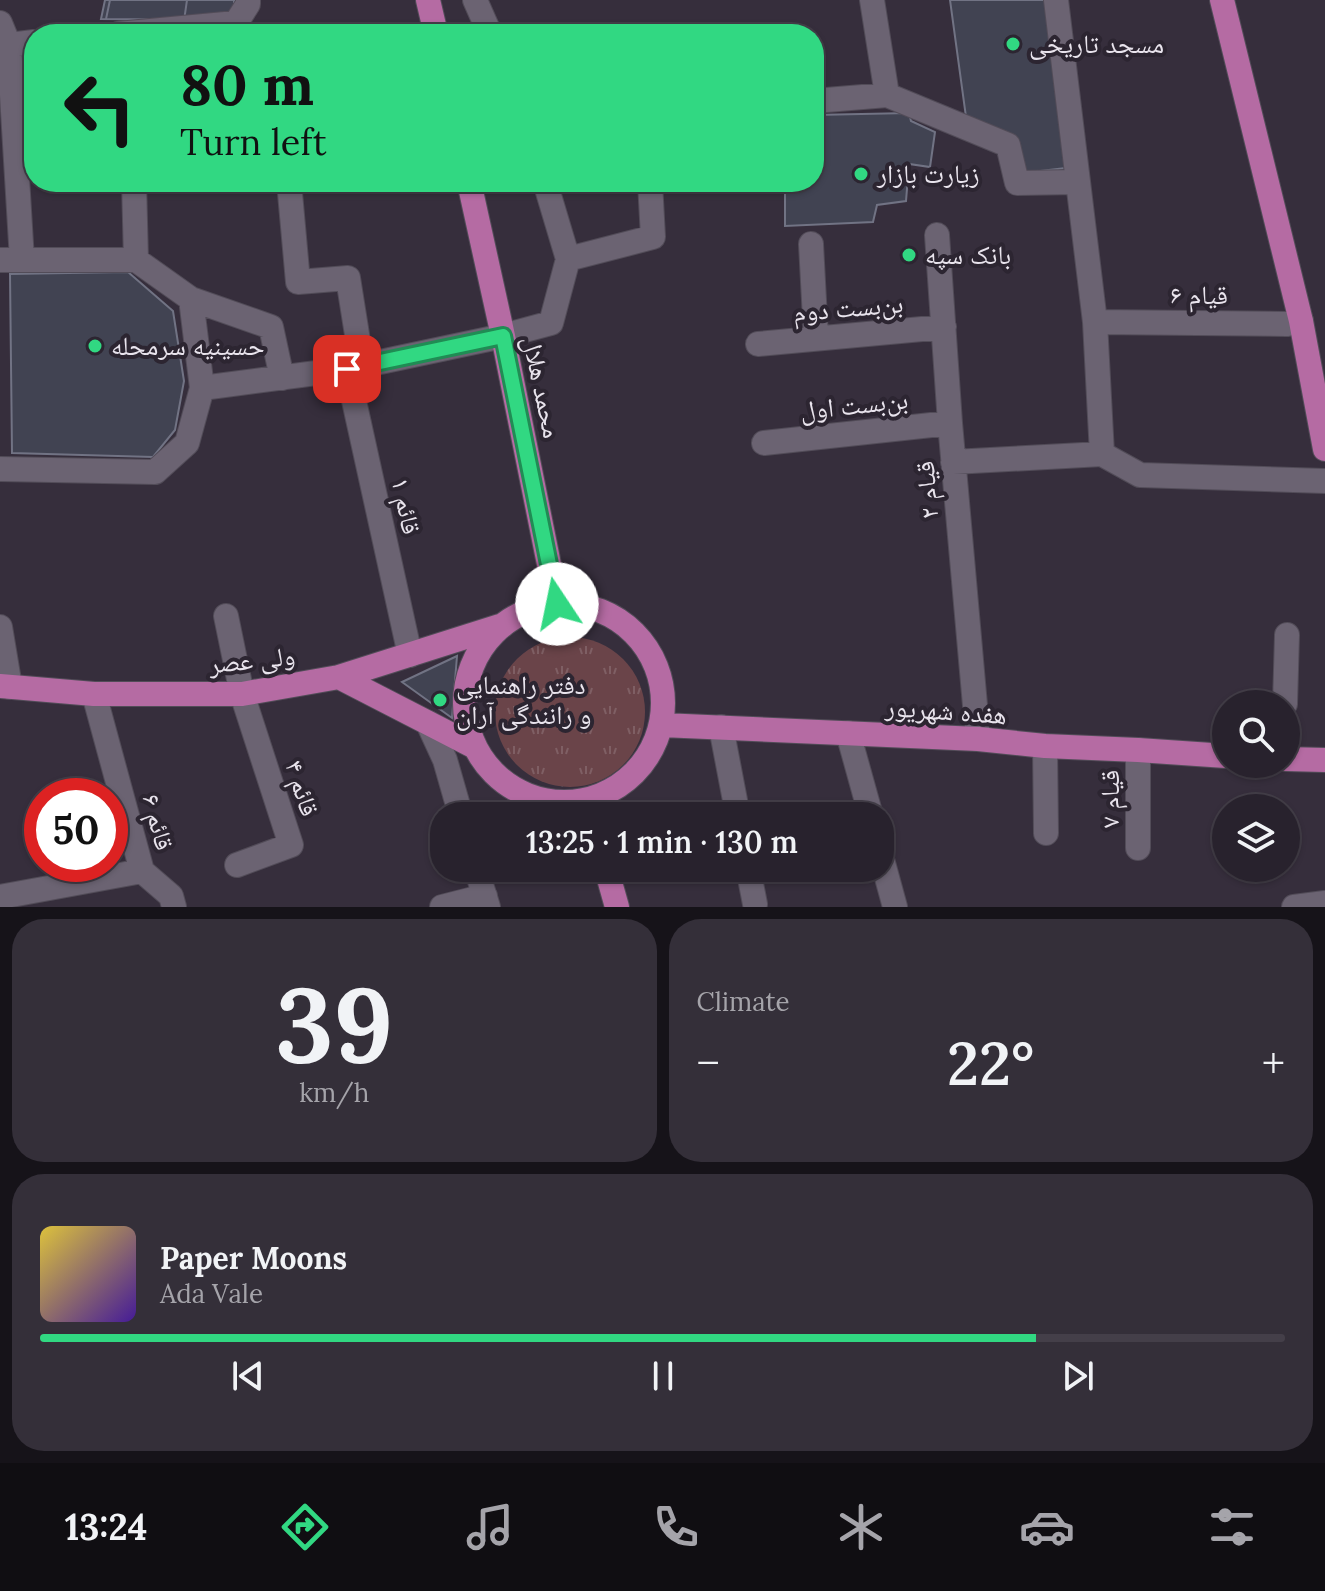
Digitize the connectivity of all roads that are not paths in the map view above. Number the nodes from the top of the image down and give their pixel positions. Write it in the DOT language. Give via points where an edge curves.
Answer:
graph roads {
  1 [pos="248,0"];
  2 [pos="428,0"];
  3 [pos="475,0"];
  4 [pos="872,0"];
  5 [pos="1056,0"];
  6 [pos="1222,0"];
  7 [pos="226,24"];
  8 [pos="434,24"];
  9 [pos="486,24"];
  10 [pos="4,34"];
  11 [pos="24,39"];
  12 [pos="887,95"];
  13 [pos="824,100"];
  14 [pos="1078,182"];
  15 [pos="134,192"];
  16 [pos="290,192"];
  17 [pos="471,192"];
  18 [pos="548,192"];
  19 [pos="651,192"];
  20 [pos="937,235"];
  21 [pos="811,244"];
  22 [pos="568,259"];
  23 [pos="11,260"];
  24 [pos="136,260"];
  25 [pos="191,299"];
  26 [pos="1301,321"];
  27 [pos="1095,322"];
  28 [pos="944,327"];
  29 [pos="503,336"];
  30 [pos="816,338"];
  31 [pos="758,344"];
  32 [pos="355,368"];
  33 [pos="282,378"];
  34 [pos="202,388"];
  35 [pos="950,423"];
  36 [pos="764,443"];
  37 [pos="1325,449"];
  38 [pos="1102,454"];
  39 [pos="953,462"];
  40 [pos="0,469"];
  41 [pos="1325,481"];
  42 [pos="557,604"];
  43 [pos="226,616"];
  44 [pos="502,625"];
  45 [pos="0,627"];
  46 [pos="1287,635"];
  47 [pos="410,655"];
  48 [pos="339,677"];
  49 [pos="5,686"];
  50 [pos="1285,690"];
  51 [pos="94,694"];
  52 [pos="242,694"];
  53 [pos="428,723"];
  54 [pos="662,725"];
  55 [pos="721,727"];
  56 [pos="848,733"];
  57 [pos="978,739"];
  58 [pos="1045,746"];
  59 [pos="475,747"];
  60 [pos="1138,750"];
  61 [pos="1212,755"];
  62 [pos="1300,759"];
  63 [pos="1325,760"];
  64 [pos="457,802"];
  65 [pos="536,802"];
  66 [pos="597,802"];
  67 [pos="735,802"];
  68 [pos="867,802"];
  69 [pos="1046,833"];
  70 [pos="1138,848"];
  71 [pos="237,865"];
  72 [pos="142,871"];
  73 [pos="480,882"];
  74 [pos="610,882"];
  75 [pos="751,882"];
  76 [pos="888,882"];
  77 [pos="0,897"];
  78 [pos="486,902"];
  79 [pos="1325,903"];
  80 [pos="755,904"];
  81 [pos="174,907"];
  82 [pos="442,907"];
  83 [pos="617,907"];
  84 [pos="895,907"];
  85 [pos="1294,907"];
  1 -- 7 [label="street" via="236,23"];
  2 -- 8 [label="main road"];
  3 -- 9 [label="street"];
  4 -- 12 [label="street"];
  5 -- 14 [label="street"];
  6 -- 26 [label="main road"];
  10 -- 11 [label="street"];
  10 -- 23 [label="street"];
  12 -- 13 [label="street"];
  12 -- 14 [label="street" via="1008,145 1017,183"];
  14 -- 27 [label="street"];
  15 -- 24 [label="street"];
  16 -- 32 [label="street, قائم ۱" via="298,282 348,278"];
  17 -- 29 [label="main road, محمد هلال"];
  18 -- 22 [label="street"];
  19 -- 22 [label="street" via="653,237"];
  20 -- 28 [label="street, قیام ۲"];
  21 -- 30 [label="street"];
  22 -- 29 [label="street" via="551,323"];
  23 -- 24 [label="street"];
  24 -- 25 [label="street"];
  25 -- 33 [label="street" via="271,327"];
  25 -- 34 [label="street"];
  26 -- 27 [label="street, قیام ۶"];
  26 -- 37 [label="main road"];
  27 -- 38 [label="street"];
  28 -- 30 [label="street, بن‌بست دوم"];
  28 -- 35 [label="street, قیام ۲"];
  29 -- 32 [label="street"];
  29 -- 42 [label="main road, محمد هلال"];
  30 -- 31 [label="street, بن‌بست دوم"];
  32 -- 33 [label="street"];
  32 -- 47 [label="street, قائم ۱"];
  33 -- 34 [label="street"];
  34 -- 40 [label="street" via="187,443 155,472"];
  35 -- 36 [label="street, بن‌بست اول"];
  35 -- 39 [label="street, قیام ۲"];
  38 -- 39 [label="street"];
  38 -- 41 [label="street" via="1140,475"];
  39 -- 57 [label="street, قیام ۲"];
  42 -- 44 [label="main road"];
  42 -- 54 [label="main road" via="588,606 616,618 640,638 656,664 664,694"];
  43 -- 52 [label="street"];
  44 -- 47 [label="main road, ولی عصر"];
  44 -- 59 [label="main road" via="481,647 469,674 464,704"];
  45 -- 49 [label="street"];
  46 -- 50 [label="street"];
  47 -- 48 [label="main road, ولی عصر"];
  48 -- 52 [label="main road, ولی عصر"];
  48 -- 53 [label="main road"];
  49 -- 51 [label="main road, ولی عصر"];
  51 -- 52 [label="main road, ولی عصر"];
  51 -- 72 [label="street, قائم ۶"];
  52 -- 71 [label="street, قائم ۴" via="291,845"];
  53 -- 59 [label="main road"];
  53 -- 64 [label="street"];
  54 -- 55 [label="main road, هفده شهریور"];
  54 -- 66 [label="main road" via="652,751 635,773"];
  55 -- 56 [label="main road, هفده شهریور"];
  55 -- 67 [label="street"];
  56 -- 57 [label="main road, هفده شهریور"];
  56 -- 68 [label="street"];
  57 -- 58 [label="main road, هفده شهریور"];
  58 -- 60 [label="main road, هفده شهریور"];
  58 -- 69 [label="street"];
  59 -- 65 [label="main road" via="502,782"];
  60 -- 61 [label="main road, هفده شهریور"];
  60 -- 70 [label="street, قیام ۷"];
  62 -- 63 [label="main road"];
  72 -- 77 [label="street, قائم ۶"];
  72 -- 81 [label="street" via="171,896"];
  73 -- 78 [label="street"];
  74 -- 83 [label="main road"];
  75 -- 80 [label="street"];
  76 -- 84 [label="street"];
  78 -- 82 [label="street"];
  79 -- 85 [label="street"];
}
